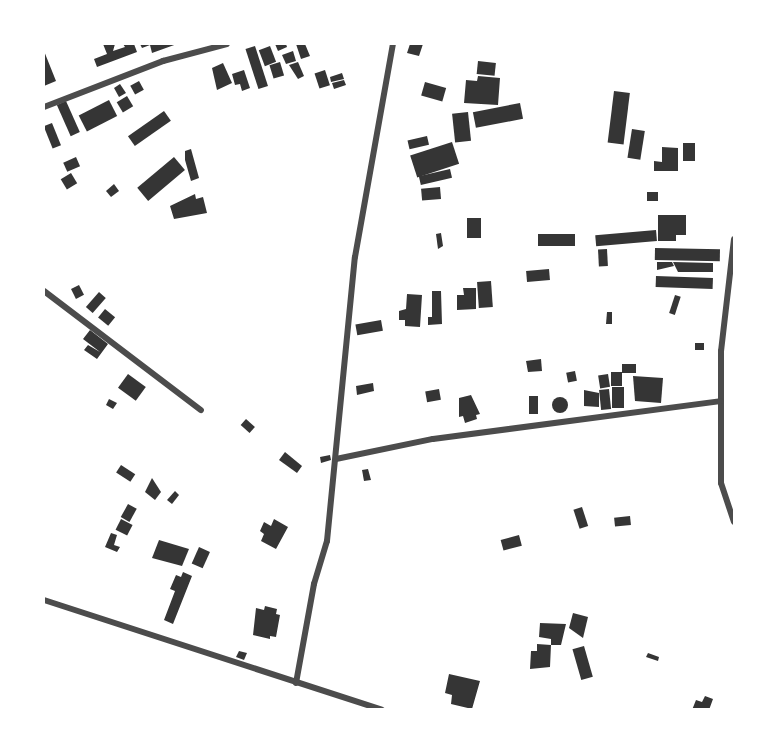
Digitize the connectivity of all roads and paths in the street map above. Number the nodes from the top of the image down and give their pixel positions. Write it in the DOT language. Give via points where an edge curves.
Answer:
graph roads {
  1 [pos="227,44"];
  2 [pos="393,44"];
  3 [pos="44,107"];
  4 [pos="735,239"];
  5 [pos="44,291"];
  6 [pos="721,401"];
  7 [pos="201,410"];
  8 [pos="336,459"];
  9 [pos="735,522"];
  10 [pos="44,600"];
  11 [pos="297,683"];
  12 [pos="382,710"];
  1 -- 3 [label="street" via="140,69"];
  2 -- 8 [label="street" via="355,257"];
  4 -- 6 [label="street" via="721,351"];
  5 -- 7 [label="street"];
  6 -- 8 [label="street" via="433,439"];
  6 -- 9 [label="street" via="721,483"];
  8 -- 11 [label="street" via="327,541 314,584"];
  10 -- 11 [label="street"];
  11 -- 12 [label="street"];
}
